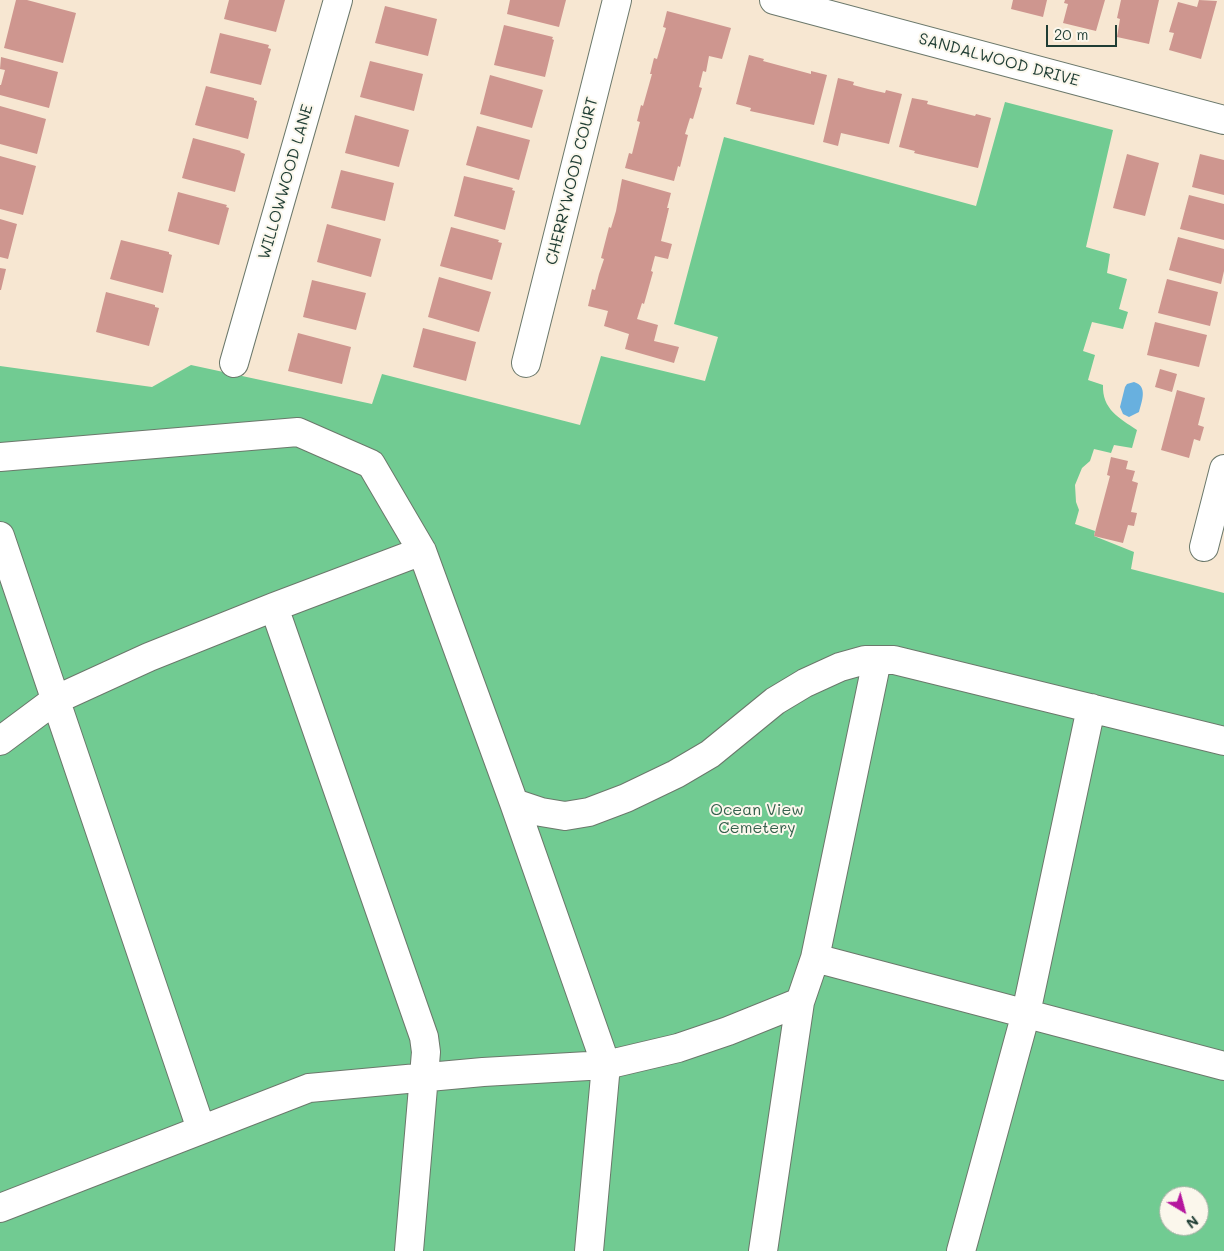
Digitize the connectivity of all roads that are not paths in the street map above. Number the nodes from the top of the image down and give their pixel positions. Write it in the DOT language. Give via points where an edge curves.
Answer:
graph roads {
  1 [pos="338,0"];
  2 [pos="617,0"];
  3 [pos="774,0"];
  4 [pos="1224,120"];
  5 [pos="234,363"];
  6 [pos="526,363"];
  7 [pos="0,457"];
  8 [pos="1224,469"];
  9 [pos="0,536"];
  10 [pos="1204,547"];
  11 [pos="422,551"];
  12 [pos="274,607"];
  13 [pos="877,660"];
  14 [pos="55,700"];
  15 [pos="1090,708"];
  16 [pos="0,741"];
  17 [pos="1224,741"];
  18 [pos="514,803"];
  19 [pos="815,958"];
  20 [pos="800,1002"];
  21 [pos="1026,1013"];
  22 [pos="606,1065"];
  23 [pos="1224,1066"];
  24 [pos="424,1077"];
  25 [pos="201,1129"];
  26 [pos="0,1207"];
  27 [pos="409,1251"];
  28 [pos="589,1251"];
  29 [pos="763,1251"];
  30 [pos="961,1251"];
  1 -- 5 [label="street, WILLOWWOOD LANE"];
  2 -- 6 [label="street, CHERRYWOOD COURT"];
  3 -- 4 [label="street, SANDALWOOD DRIVE"];
  7 -- 11 [label="street" via="298,432 371,464"];
  8 -- 10 [label="street"];
  9 -- 14 [label="street"];
  11 -- 12 [label="street"];
  11 -- 18 [label="street"];
  12 -- 14 [label="street" via="149,657"];
  12 -- 24 [label="street" via="424,1036"];
  13 -- 15 [label="street" via="894,660"];
  13 -- 18 [label="street" via="840,667 805,683 775,702 710,754 626,798 589,812 565,816"];
  13 -- 19 [label="street"];
  14 -- 16 [label="street"];
  14 -- 25 [label="street"];
  15 -- 17 [label="street"];
  15 -- 21 [label="street"];
  18 -- 22 [label="street"];
  19 -- 20 [label="street"];
  19 -- 21 [label="street"];
  20 -- 22 [label="street" via="678,1048"];
  20 -- 29 [label="street"];
  21 -- 23 [label="street"];
  21 -- 30 [label="street"];
  22 -- 24 [label="street"];
  22 -- 28 [label="street"];
  24 -- 25 [label="street" via="309,1088"];
  24 -- 27 [label="street"];
  25 -- 26 [label="street"];
}
